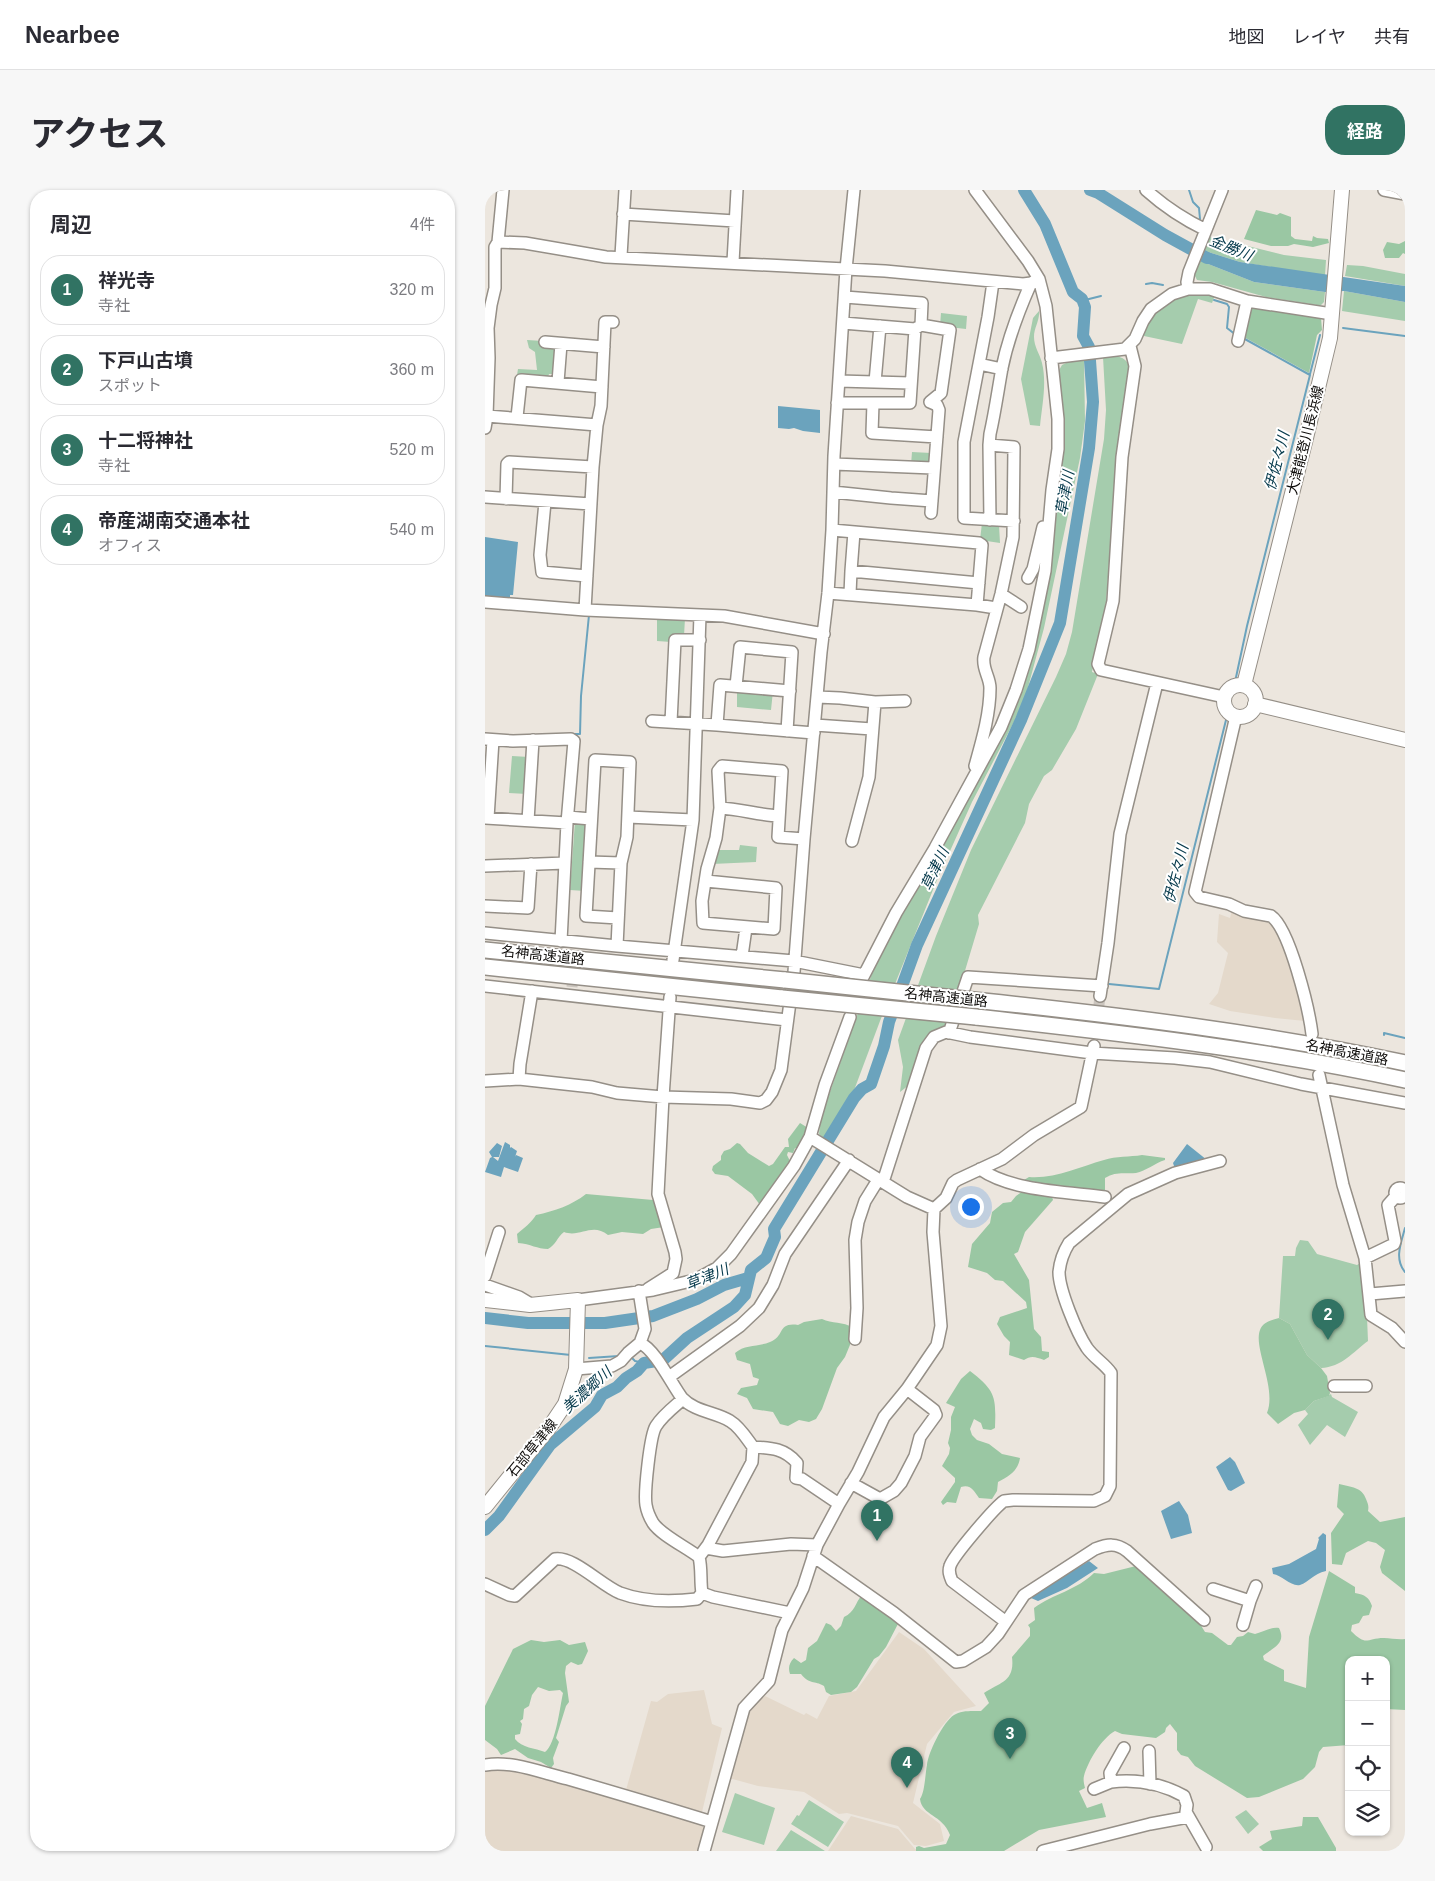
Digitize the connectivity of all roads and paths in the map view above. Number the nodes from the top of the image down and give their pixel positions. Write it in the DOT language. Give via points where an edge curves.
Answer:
graph roads {
  1 [pos="503,190"];
  2 [pos="625,190"];
  3 [pos="737,190"];
  4 [pos="853,190"];
  5 [pos="975,190"];
  6 [pos="1146,190"];
  7 [pos="1222,190"];
  8 [pos="1342,190"];
  9 [pos="1384,190"];
  10 [pos="1405,194"];
  11 [pos="623,214"];
  12 [pos="735,221"];
  13 [pos="1205,231"];
  14 [pos="493,246"];
  15 [pos="621,256"];
  16 [pos="733,262"];
  17 [pos="846,269"];
  18 [pos="1035,281"];
  19 [pos="993,282"];
  20 [pos="1188,289"];
  21 [pos="845,297"];
  22 [pos="1247,301"];
  23 [pos="1332,309"];
  24 [pos="613,322"];
  25 [pos="843,324"];
  26 [pos="879,326"];
  27 [pos="918,327"];
  28 [pos="1238,341"];
  29 [pos="545,342"];
  30 [pos="561,344"];
  31 [pos="1130,346"];
  32 [pos="604,347"];
  33 [pos="1051,358"];
  34 [pos="487,359"];
  35 [pos="979,364"];
  36 [pos="1002,369"];
  37 [pos="839,381"];
  38 [pos="558,382"];
  39 [pos="875,382"];
  40 [pos="911,384"];
  41 [pos="602,387"];
  42 [pos="930,402"];
  43 [pos="837,403"];
  44 [pos="873,403"];
  45 [pos="910,403"];
  46 [pos="517,417"];
  47 [pos="486,422"];
  48 [pos="597,425"];
  49 [pos="937,437"];
  50 [pos="989,445"];
  51 [pos="834,464"];
  52 [pos="593,467"];
  53 [pos="933,468"];
  54 [pos="833,492"];
  55 [pos="485,497"];
  56 [pos="506,499"];
  57 [pos="932,501"];
  58 [pos="545,502"];
  59 [pos="591,504"];
  60 [pos="1050,512"];
  61 [pos="931,514"];
  62 [pos="990,520"];
  63 [pos="1014,521"];
  64 [pos="832,530"];
  65 [pos="854,532"];
  66 [pos="851,571"];
  67 [pos="587,576"];
  68 [pos="1028,578"];
  69 [pos="979,583"];
  70 [pos="828,593"];
  71 [pos="849,594"];
  72 [pos="1001,594"];
  73 [pos="485,602"];
  74 [pos="977,605"];
  75 [pos="1021,607"];
  76 [pos="996,608"];
  77 [pos="585,610"];
  78 [pos="700,615"];
  79 [pos="824,634"];
  80 [pos="700,640"];
  81 [pos="1157,683"];
  82 [pos="1244,685"];
  83 [pos="736,686"];
  84 [pos="790,691"];
  85 [pos="817,697"];
  86 [pos="1224,697"];
  87 [pos="905,701"];
  88 [pos="875,702"];
  89 [pos="1255,704"];
  90 [pos="1236,716"];
  91 [pos="652,722"];
  92 [pos="671,722"];
  93 [pos="696,723"];
  94 [pos="717,725"];
  95 [pos="814,729"];
  96 [pos="872,729"];
  97 [pos="787,731"];
  98 [pos="489,740"];
  99 [pos="533,740"];
  100 [pos="1405,740"];
  101 [pos="972,778"];
  102 [pos="720,808"];
  103 [pos="779,816"];
  104 [pos="628,817"];
  105 [pos="486,818"];
  106 [pos="591,819"];
  107 [pos="567,820"];
  108 [pos="693,820"];
  109 [pos="528,821"];
  110 [pos="804,839"];
  111 [pos="852,841"];
  112 [pos="589,862"];
  113 [pos="565,863"];
  114 [pos="621,863"];
  115 [pos="531,864"];
  116 [pos="485,866"];
  117 [pos="706,881"];
  118 [pos="485,906"];
  119 [pos="618,918"];
  120 [pos="746,928"];
  121 [pos="485,933"];
  122 [pos="561,941"];
  123 [pos="617,946"];
  124 [pos="485,950"];
  125 [pos="673,956"];
  126 [pos="742,956"];
  127 [pos="794,961"];
  128 [pos="485,967"];
  129 [pos="485,986"];
  130 [pos="532,991"];
  131 [pos="670,1002"];
  132 [pos="850,1017"];
  133 [pos="787,1020"];
  134 [pos="949,1033"];
  135 [pos="1312,1034"];
  136 [pos="1093,1049"];
  137 [pos="1405,1063"];
  138 [pos="1319,1075"];
  139 [pos="519,1079"];
  140 [pos="1405,1080"];
  141 [pos="485,1081"];
  142 [pos="1323,1088"];
  143 [pos="663,1097"];
  144 [pos="1405,1103"];
  145 [pos="814,1139"];
  146 [pos="850,1161"];
  147 [pos="1220,1161"];
  148 [pos="979,1169"];
  149 [pos="878,1180"];
  150 [pos="1396,1196"];
  151 [pos="1105,1197"];
  152 [pos="934,1209"];
  153 [pos="499,1232"];
  154 [pos="1365,1258"];
  155 [pos="488,1261"];
  156 [pos="485,1276"];
  157 [pos="485,1285"];
  158 [pos="1405,1291"];
  159 [pos="642,1294"];
  160 [pos="1370,1294"];
  161 [pos="485,1300"];
  162 [pos="531,1305"];
  163 [pos="578,1307"];
  164 [pos="855,1339"];
  165 [pos="1405,1342"];
  166 [pos="643,1345"];
  167 [pos="576,1370"];
  168 [pos="667,1374"];
  169 [pos="1334,1386"];
  170 [pos="1366,1386"];
  171 [pos="907,1389"];
  172 [pos="683,1399"];
  173 [pos="753,1447"];
  174 [pos="851,1483"];
  175 [pos="839,1504"];
  176 [pos="485,1507"];
  177 [pos="815,1550"];
  178 [pos="702,1553"];
  179 [pos="485,1584"];
  180 [pos="1256,1586"];
  181 [pos="1213,1589"];
  182 [pos="702,1593"];
  183 [pos="1250,1601"];
  184 [pos="790,1613"];
  185 [pos="1204,1620"];
  186 [pos="1007,1622"];
  187 [pos="1243,1625"];
  188 [pos="1124,1748"];
  189 [pos="1149,1752"];
  190 [pos="485,1765"];
  191 [pos="1111,1782"];
  192 [pos="1150,1784"];
  193 [pos="1094,1789"];
  194 [pos="1188,1817"];
  195 [pos="712,1822"];
  196 [pos="1205,1847"];
  197 [pos="704,1851"];
  198 [pos="1043,1851"];
  1 -- 14 [label="street"];
  2 -- 11 [label="street"];
  3 -- 12 [label="street"];
  4 -- 17 [label="street"];
  5 -- 18 [label="street" via="1028,261"];
  6 -- 13 [label="street" via="1165,207"];
  7 -- 13 [label="street"];
  8 -- 23 [label="main road, 大津能登川長浜線"];
  9 -- 10 [label="street"];
  11 -- 12 [label="street"];
  11 -- 15 [label="street"];
  12 -- 16 [label="street"];
  13 -- 20 [label="street" via="1189,272"];
  14 -- 15 [label="street" via="525,243 607,257"];
  14 -- 34 [label="street" via="495,288"];
  15 -- 16 [label="street"];
  16 -- 17 [label="street"];
  17 -- 19 [label="street"];
  17 -- 21 [label="street"];
  18 -- 19 [label="street"];
  18 -- 33 [label="street" via="1046,306"];
  18 -- 36 [label="street" via="1015,322"];
  19 -- 35 [label="street"];
  20 -- 22 [label="street" via="1210,289"];
  20 -- 31 [label="street" via="1163,299 1151,309"];
  21 -- 25 [label="street"];
  21 -- 27 [label="street" via="922,303"];
  22 -- 23 [label="street" via="1320,313"];
  22 -- 28 [label="street"];
  23 -- 82 [label="main road, 大津能登川長浜線" via="1330,338 1311,420"];
  24 -- 32 [label="street" via="605,322"];
  25 -- 26 [label="street"];
  25 -- 37 [label="street"];
  26 -- 27 [label="street"];
  26 -- 39 [label="street"];
  27 -- 40 [label="street"];
  27 -- 42 [label="street" via="950,330 941,393"];
  29 -- 30 [label="street"];
  30 -- 32 [label="street"];
  30 -- 38 [label="street"];
  31 -- 33 [label="street" via="1116,351"];
  31 -- 81 [label="street" via="1135,366 1122,457 1113,601 1098,664 1101,670"];
  32 -- 41 [label="street"];
  33 -- 60 [label="street" via="1058,448"];
  34 -- 47 [label="street"];
  35 -- 36 [label="street"];
  35 -- 62 [label="street" via="965,442 964,518"];
  36 -- 50 [label="street"];
  37 -- 39 [label="street"];
  37 -- 43 [label="street"];
  38 -- 41 [label="street"];
  38 -- 46 [label="street" via="521,380"];
  39 -- 40 [label="street"];
  40 -- 45 [label="street"];
  41 -- 48 [label="street"];
  42 -- 45 [label="street"];
  42 -- 49 [label="street" via="939,410"];
  43 -- 44 [label="street"];
  43 -- 51 [label="street"];
  44 -- 45 [label="street"];
  44 -- 49 [label="street" via="872,433"];
  46 -- 47 [label="street"];
  46 -- 48 [label="street"];
  48 -- 52 [label="street"];
  49 -- 53 [label="street"];
  50 -- 62 [label="street"];
  50 -- 63 [label="street" via="1014,447"];
  51 -- 53 [label="street"];
  51 -- 54 [label="street"];
  52 -- 56 [label="street" via="509,462"];
  52 -- 59 [label="street"];
  53 -- 57 [label="street"];
  54 -- 57 [label="street"];
  54 -- 64 [label="street"];
  55 -- 56 [label="street"];
  56 -- 58 [label="street"];
  57 -- 61 [label="street"];
  58 -- 59 [label="street"];
  58 -- 67 [label="street" via="540,555 542,572"];
  59 -- 67 [label="street"];
  60 -- 68 [label="street"];
  60 -- 101 [label="street" via="1045,571 1029,649 1001,727"];
  62 -- 63 [label="street"];
  63 -- 72 [label="street"];
  64 -- 65 [label="street"];
  64 -- 70 [label="street"];
  65 -- 66 [label="street"];
  65 -- 69 [label="street" via="979,543 982,545"];
  66 -- 69 [label="street"];
  66 -- 71 [label="street"];
  67 -- 77 [label="street"];
  69 -- 74 [label="street"];
  70 -- 71 [label="street"];
  70 -- 79 [label="street"];
  71 -- 74 [label="street"];
  72 -- 75 [label="street"];
  72 -- 76 [label="street"];
  73 -- 77 [label="street"];
  74 -- 76 [label="street"];
  76 -- 101 [label="street" via="983,664 990,685 989,707"];
  77 -- 78 [label="street"];
  78 -- 79 [label="street" via="724,616"];
  78 -- 80 [label="street"];
  79 -- 85 [label="street"];
  80 -- 92 [label="street" via="675,640"];
  80 -- 93 [label="street"];
  81 -- 86 [label="street"];
  81 -- 134 [label="street" via="1120,834 1101,991 968,977"];
  82 -- 86 [label="main road" via="1234,686"];
  82 -- 89 [label="main road" via="1252,690"];
  83 -- 84 [label="street"];
  83 -- 84 [label="street" via="740,647 792,652"];
  83 -- 94 [label="street" via="720,685"];
  84 -- 97 [label="street"];
  85 -- 88 [label="street"];
  85 -- 95 [label="street"];
  86 -- 90 [label="main road" via="1227,711"];
  87 -- 88 [label="street"];
  88 -- 96 [label="street"];
  89 -- 90 [label="main road" via="1250,713"];
  89 -- 100 [label="main road"];
  90 -- 135 [label="street" via="1195,892 1199,897 1275,919 1300,977"];
  91 -- 92 [label="street"];
  92 -- 93 [label="street"];
  93 -- 94 [label="street"];
  93 -- 108 [label="street"];
  94 -- 97 [label="street"];
  95 -- 96 [label="street"];
  95 -- 97 [label="street"];
  95 -- 110 [label="street"];
  96 -- 111 [label="street" via="869,777"];
  98 -- 99 [label="street"];
  98 -- 105 [label="street"];
  99 -- 107 [label="street" via="574,741"];
  99 -- 109 [label="street"];
  101 -- 127 [label="street" via="863,976"];
  102 -- 103 [label="street"];
  102 -- 103 [label="street" via="720,767 782,771"];
  102 -- 117 [label="street"];
  103 -- 110 [label="street" via="778,837"];
  104 -- 106 [label="street" via="630,762 595,760"];
  104 -- 108 [label="street"];
  104 -- 114 [label="street"];
  105 -- 109 [label="street"];
  106 -- 107 [label="street"];
  106 -- 112 [label="street"];
  107 -- 109 [label="street"];
  107 -- 113 [label="street"];
  108 -- 125 [label="street"];
  110 -- 127 [label="street"];
  112 -- 114 [label="street"];
  112 -- 119 [label="street" via="586,916"];
  113 -- 115 [label="street"];
  113 -- 122 [label="street"];
  114 -- 119 [label="street"];
  115 -- 116 [label="street"];
  115 -- 118 [label="street" via="528,908"];
  117 -- 120 [label="street" via="702,901 703,923"];
  117 -- 120 [label="street" via="777,888 774,929"];
  119 -- 123 [label="street"];
  120 -- 126 [label="street"];
  121 -- 122 [label="street"];
  122 -- 123 [label="street" via="576,947"];
  123 -- 125 [label="street"];
  124 -- 137 [label="highway, 名神高速道路, bridge" via="1212,1028"];
  125 -- 126 [label="street"];
  126 -- 127 [label="street"];
  127 -- 133 [label="street"];
  128 -- 140 [label="highway, 名神高速道路, bridge" via="1212,1045"];
  129 -- 130 [label="street"];
  130 -- 131 [label="street" via="571,991"];
  130 -- 139 [label="street"];
  131 -- 133 [label="street"];
  131 -- 143 [label="street"];
  132 -- 145 [label="street" via="825,1085"];
  133 -- 143 [label="street" via="781,1070 766,1100 760,1103"];
  134 -- 136 [label="street"];
  134 -- 149 [label="street" via="933,1037 926,1048"];
  136 -- 142 [label="street" via="1210,1062"];
  136 -- 148 [label="street" via="1081,1107 1002,1159"];
  138 -- 142 [label="street"];
  139 -- 141 [label="street"];
  139 -- 143 [label="street"];
  142 -- 144 [label="street"];
  142 -- 154 [label="street" via="1343,1185"];
  143 -- 159 [label="street" via="658,1194 676,1259 673,1273"];
  145 -- 146 [label="street"];
  145 -- 159 [label="street" via="731,1254 717,1268 695,1280"];
  146 -- 149 [label="street"];
  146 -- 168 [label="street" via="785,1254 773,1285 759,1308 740,1326"];
  147 -- 186 [label="street" via="1175,1173 1123,1197 1066,1247 1059,1273 1062,1290 1087,1348 1111,1374 1110,1486 1105,1496 1094,1501 1003,1502 956,1555 949,1568 953,1581"];
  148 -- 151 [label="street" via="988,1175 1030,1187"];
  148 -- 152 [label="street" via="953,1183 946,1198"];
  149 -- 152 [label="street"];
  149 -- 164 [label="street" via="865,1201 855,1240"];
  150 -- 154 [label="street" via="1388,1205 1394,1244"];
  152 -- 171 [label="street" via="941,1326 937,1345"];
  153 -- 155 [label="street"];
  154 -- 160 [label="street"];
  155 -- 156 [label="street"];
  157 -- 162 [label="street" via="519,1297"];
  158 -- 160 [label="street"];
  159 -- 163 [label="street"];
  159 -- 166 [label="street"];
  160 -- 165 [label="street" via="1371,1315 1392,1328"];
  161 -- 162 [label="main road"];
  162 -- 163 [label="main road"];
  163 -- 167 [label="main road, 石部草津線"];
  166 -- 167 [label="street" via="612,1366"];
  166 -- 168 [label="street"];
  167 -- 176 [label="main road, 石部草津線" via="559,1415"];
  168 -- 172 [label="street"];
  169 -- 170 [label="street"];
  171 -- 174 [label="street" via="884,1417"];
  171 -- 174 [label="street" via="935,1415 919,1437 915,1456 901,1484 880,1499"];
  172 -- 173 [label="street" via="732,1422"];
  172 -- 178 [label="street" via="655,1427 649,1450 646,1504 653,1524 659,1530"];
  173 -- 175 [label="street" via="777,1448 791,1456 797,1463 796,1478"];
  173 -- 178 [label="street" via="753,1462"];
  174 -- 175 [label="street"];
  175 -- 177 [label="street"];
  177 -- 178 [label="street" via="791,1544"];
  177 -- 184 [label="street" via="803,1588"];
  177 -- 186 [label="street" via="956,1662 986,1647"];
  178 -- 182 [label="street"];
  179 -- 182 [label="street" via="515,1596 555,1559 561,1558 619,1592 643,1599 697,1599"];
  180 -- 183 [label="street"];
  181 -- 183 [label="street"];
  182 -- 184 [label="street"];
  183 -- 187 [label="street"];
  184 -- 195 [label="street" via="782,1630 769,1681 744,1708"];
  185 -- 186 [label="street" via="1127,1551 1112,1544 1095,1549 1024,1595"];
  188 -- 191 [label="street" via="1110,1773"];
  189 -- 192 [label="street"];
  190 -- 195 [label="street" via="502,1764 533,1770"];
  191 -- 192 [label="street" via="1124,1780"];
  191 -- 193 [label="street"];
  192 -- 194 [label="street" via="1168,1787 1184,1796"];
  194 -- 196 [label="street"];
  194 -- 198 [label="street"];
  195 -- 197 [label="street"];
}
